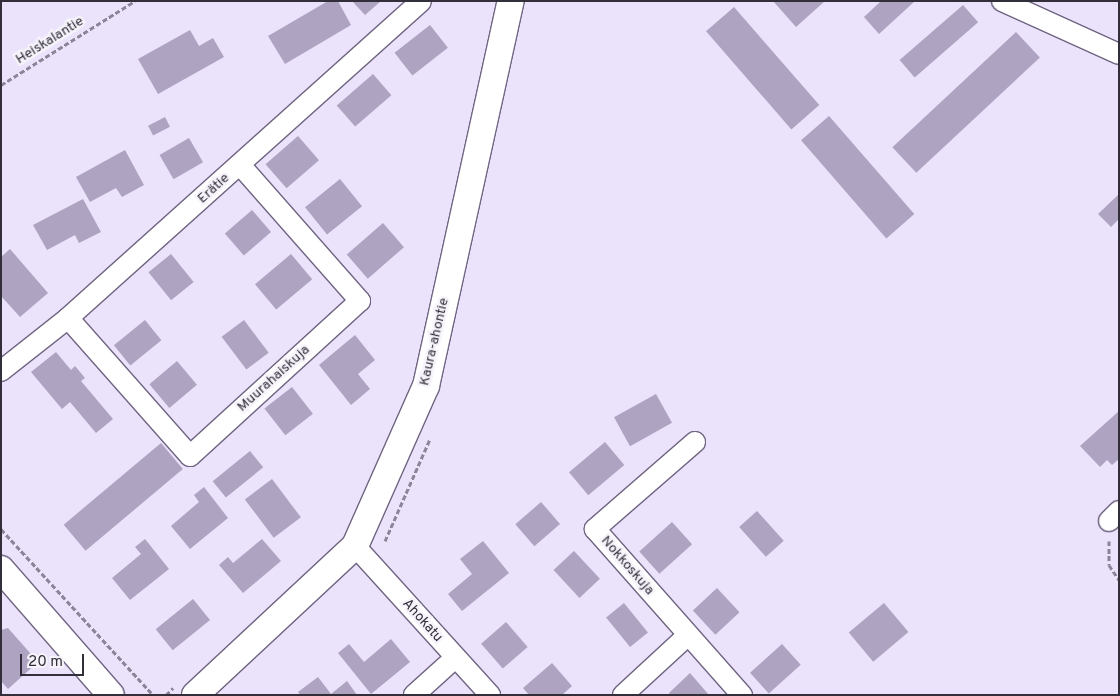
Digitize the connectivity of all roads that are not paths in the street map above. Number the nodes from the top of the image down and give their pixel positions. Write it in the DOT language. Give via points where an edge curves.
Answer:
graph roads {
  1 [pos="422,1"];
  2 [pos="511,1"];
  3 [pos="1002,1"];
  4 [pos="1119,54"];
  5 [pos="240,165"];
  6 [pos="68,318"];
  7 [pos="1,371"];
  8 [pos="695,442"];
  9 [pos="355,546"];
  10 [pos="1,569"];
  11 [pos="688,635"];
  12 [pos="455,658"];
  13 [pos="188,688"];
  14 [pos="111,695"];
  15 [pos="414,695"];
  16 [pos="490,695"];
  17 [pos="623,695"];
  18 [pos="742,695"];
  1 -- 5 [label="street, Erätie"];
  2 -- 9 [label="street, Kaura-ahontie" via="426,386"];
  3 -- 4 [label="street"];
  5 -- 6 [label="street, Erätie"];
  5 -- 6 [label="street, Muurahaiskuja" via="360,301 190,456"];
  6 -- 7 [label="street, Erätie"];
  8 -- 11 [label="street, Nokkoskuja" via="594,529"];
  9 -- 12 [label="street, Ahokatu"];
  9 -- 13 [label="street, Kaura-ahontie"];
  10 -- 14 [label="street"];
  11 -- 17 [label="street"];
  11 -- 18 [label="street, Nokkoskuja"];
  12 -- 15 [label="street"];
  12 -- 16 [label="street, Ahokatu"];
}
